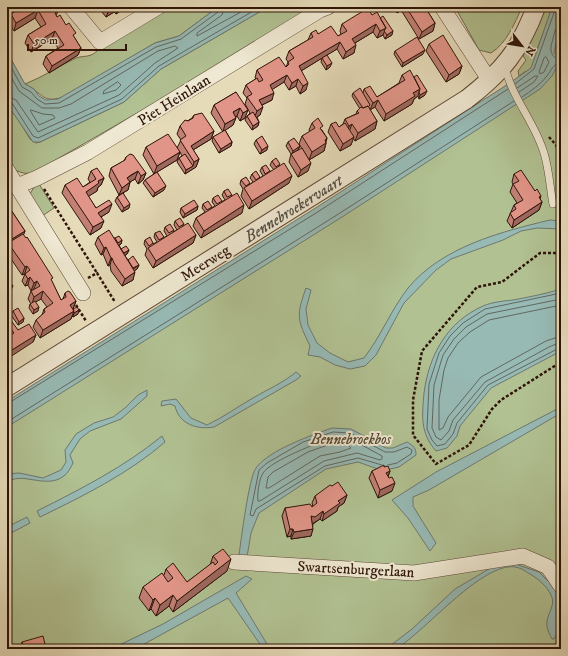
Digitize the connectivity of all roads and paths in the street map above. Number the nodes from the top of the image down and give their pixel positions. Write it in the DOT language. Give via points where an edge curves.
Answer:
graph roads {
  1 [pos="71,7"];
  2 [pos="158,7"];
  3 [pos="328,7"];
  4 [pos="442,7"];
  5 [pos="536,7"];
  6 [pos="506,74"];
  7 [pos="490,81"];
  8 [pos="7,170"];
  9 [pos="38,178"];
  10 [pos="17,186"];
  11 [pos="553,204"];
  12 [pos="561,254"];
  13 [pos="97,273"];
  14 [pos="80,289"];
  15 [pos="123,314"];
  16 [pos="93,333"];
  17 [pos="561,362"];
  18 [pos="7,387"];
  19 [pos="234,562"];
  20 [pos="561,586"];
  1 -- 2 [label="street" via="100,42"];
  3 -- 9 [label="street, Piet Heinlaan" via="88,152"];
  4 -- 7 [label="street"];
  5 -- 6 [label="street, Meerweg"];
  6 -- 7 [label="street, Meerweg"];
  6 -- 11 [label="lane" via="544,153"];
  7 -- 15 [label="street, Meerweg" via="467,99"];
  8 -- 10 [label="street"];
  9 -- 10 [label="street, Piet Heinlaan"];
  9 -- 13 [label="path"];
  10 -- 14 [label="street"];
  12 -- 17 [label="path" via="540,253 502,282 477,287 422,351 413,400 413,435 436,464 469,445 492,409 501,400"];
  13 -- 14 [label="path"];
  13 -- 15 [label="path"];
  14 -- 16 [label="path" via="72,300"];
  15 -- 16 [label="street, Meerweg"];
  16 -- 18 [label="street, Meerweg"];
  19 -- 20 [label="street, Swartsenburgerlaan" via="414,573 522,556 548,567"];
}
